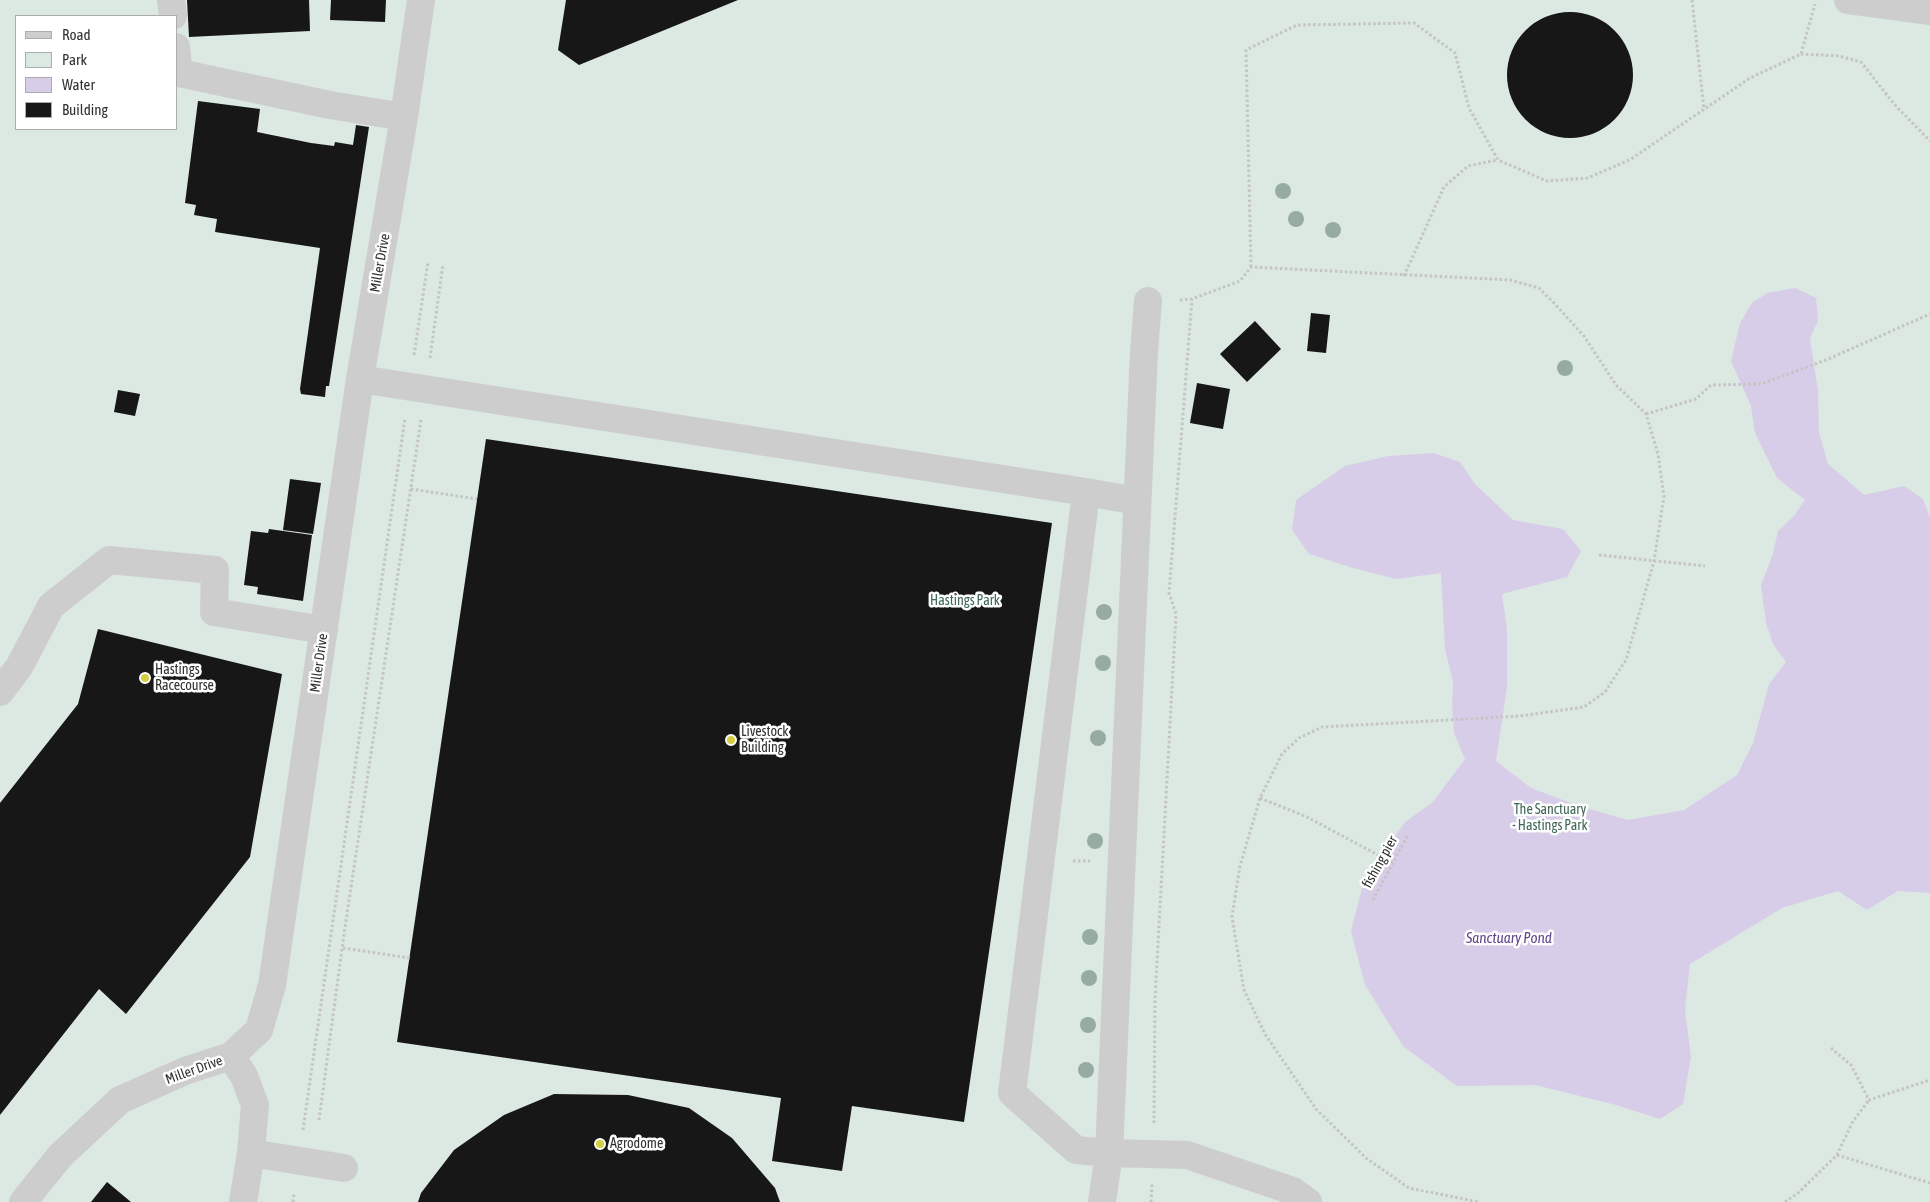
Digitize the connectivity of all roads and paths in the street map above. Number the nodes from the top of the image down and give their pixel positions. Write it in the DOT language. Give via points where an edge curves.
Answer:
graph roads {
  1 [pos="171,0"];
  2 [pos="421,0"];
  3 [pos="1692,0"];
  4 [pos="1816,0"];
  5 [pos="1848,0"];
  6 [pos="1930,12"];
  7 [pos="173,15"];
  8 [pos="1801,54"];
  9 [pos="178,64"];
  10 [pos="1704,109"];
  11 [pos="404,118"];
  12 [pos="1930,141"];
  13 [pos="1498,160"];
  14 [pos="428,262"];
  15 [pos="444,264"];
  16 [pos="1251,267"];
  17 [pos="1404,276"];
  18 [pos="1192,299"];
  19 [pos="1148,301"];
  20 [pos="1930,314"];
  21 [pos="414,361"];
  22 [pos="429,362"];
  23 [pos="360,379"];
  24 [pos="406,410"];
  25 [pos="422,414"];
  26 [pos="1646,414"];
  27 [pos="411,489"];
  28 [pos="1086,492"];
  29 [pos="477,498"];
  30 [pos="1137,501"];
  31 [pos="1599,555"];
  32 [pos="1654,561"];
  33 [pos="1705,566"];
  34 [pos="324,630"];
  35 [pos="0,692"];
  36 [pos="1260,798"];
  37 [pos="1408,835"];
  38 [pos="1123,859"];
  39 [pos="1040,863"];
  40 [pos="1393,863"];
  41 [pos="1373,900"];
  42 [pos="342,948"];
  43 [pos="410,958"];
  44 [pos="1831,1048"];
  45 [pos="231,1056"];
  46 [pos="1930,1080"];
  47 [pos="1869,1100"];
  48 [pos="305,1117"];
  49 [pos="319,1120"];
  50 [pos="1154,1128"];
  51 [pos="251,1153"];
  52 [pos="1109,1153"];
  53 [pos="1837,1155"];
  54 [pos="344,1168"];
  55 [pos="1152,1182"];
  56 [pos="1930,1183"];
  57 [pos="23,1202"];
  58 [pos="243,1202"];
  59 [pos="1102,1202"];
  60 [pos="1151,1202"];
  61 [pos="1308,1202"];
  62 [pos="1479,1202"];
  63 [pos="1785,1202"];
  1 -- 7 [label="street"];
  2 -- 11 [label="street, Miller Drive"];
  3 -- 10 [label="path"];
  4 -- 8 [label="path"];
  5 -- 6 [label="street"];
  8 -- 10 [label="path" via="1750,78"];
  8 -- 12 [label="path" via="1839,56 1861,62 1894,104"];
  9 -- 11 [label="street" via="179,73"];
  10 -- 13 [label="path" via="1631,159 1588,178 1547,181"];
  11 -- 23 [label="street, Miller Drive"];
  13 -- 16 [label="path" via="1469,108 1455,53 1414,23 1297,25 1246,50"];
  13 -- 17 [label="path" via="1468,166 1444,188"];
  14 -- 21 [label="path"];
  15 -- 22 [label="path"];
  16 -- 17 [label="path"];
  16 -- 18 [label="path" via="1240,281"];
  17 -- 26 [label="path" via="1510,280 1539,288 1584,336 1616,385"];
  18 -- 19 [label="path"];
  18 -- 50 [label="path" via="1169,593 1176,614 1155,999"];
  19 -- 30 [label="street"];
  20 -- 26 [label="path" via="1826,360 1761,384 1711,385 1696,399"];
  23 -- 28 [label="street"];
  23 -- 34 [label="street, Miller Drive"];
  24 -- 48 [label="path"];
  25 -- 27 [label="path"];
  26 -- 32 [label="path" via="1658,454 1664,496"];
  27 -- 29 [label="path"];
  27 -- 42 [label="path"];
  28 -- 30 [label="street"];
  28 -- 39 [label="street"];
  30 -- 38 [label="street"];
  31 -- 32 [label="path"];
  32 -- 33 [label="path"];
  32 -- 36 [label="path" via="1626,660 1605,692 1584,707 1520,716 1322,727 1299,738 1282,754"];
  34 -- 35 [label="street" via="214,612 215,570 109,560 51,606 20,667"];
  34 -- 45 [label="street, Miller Drive" via="272,985 259,1030"];
  36 -- 40 [label="path" via="1307,817"];
  36 -- 62 [label="path" via="1240,866 1232,917 1244,990 1265,1034 1316,1109 1366,1158 1409,1188"];
  37 -- 40 [label="path, fishing pier"];
  38 -- 39 [label="path"];
  38 -- 52 [label="street"];
  39 -- 52 [label="street" via="1012,1093 1076,1150"];
  40 -- 41 [label="path, fishing pier"];
  42 -- 43 [label="path"];
  42 -- 49 [label="path"];
  44 -- 47 [label="path" via="1851,1065"];
  45 -- 51 [label="street" via="244,1076 255,1105"];
  45 -- 57 [label="street, Miller Drive" via="186,1071 120,1100 60,1156"];
  46 -- 47 [label="path"];
  47 -- 53 [label="path" via="1853,1121"];
  51 -- 54 [label="street"];
  51 -- 58 [label="street"];
  52 -- 59 [label="street"];
  52 -- 61 [label="street" via="1187,1155 1293,1191"];
  53 -- 56 [label="path"];
  53 -- 63 [label="path"];
  55 -- 60 [label="path"];
}
